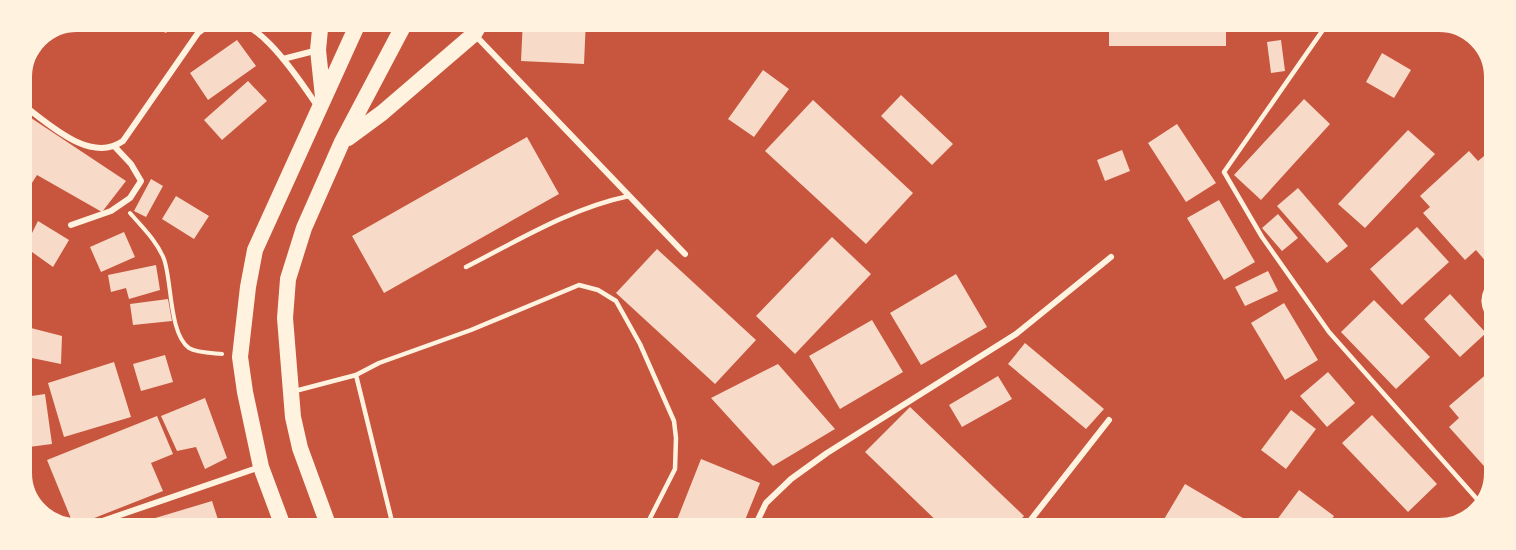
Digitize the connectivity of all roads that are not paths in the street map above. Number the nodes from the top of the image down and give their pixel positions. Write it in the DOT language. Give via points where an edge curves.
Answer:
graph roads {
  1 [pos="206,28"];
  2 [pos="250,28"];
  3 [pos="320,28"];
  4 [pos="356,28"];
  5 [pos="402,28"];
  6 [pos="478,28"];
  7 [pos="1324,28"];
  8 [pos="474,34"];
  9 [pos="318,50"];
  10 [pos="283,59"];
  11 [pos="321,102"];
  12 [pos="28,108"];
  13 [pos="342,142"];
  14 [pos="115,147"];
  15 [pos="629,196"];
  16 [pos="71,225"];
  17 [pos="685,254"];
  18 [pos="1111,257"];
  19 [pos="466,267"];
  20 [pos="1488,288"];
  21 [pos="1488,317"];
  22 [pos="356,375"];
  23 [pos="290,392"];
  24 [pos="1109,420"];
  25 [pos="261,467"];
  26 [pos="1478,500"];
  27 [pos="100,522"];
  28 [pos="281,522"];
  29 [pos="327,522"];
  30 [pos="392,522"];
  31 [pos="648,522"];
  32 [pos="757,522"];
  33 [pos="1029,522"];
  1 -- 14 [label="street"];
  2 -- 10 [label="street"];
  3 -- 9 [label="highway"];
  4 -- 11 [label="highway"];
  5 -- 13 [label="highway"];
  6 -- 8 [label="highway"];
  7 -- 26 [label="lane" via="1224,172 1262,237 1329,332"];
  8 -- 13 [label="highway"];
  8 -- 15 [label="street"];
  9 -- 10 [label="street"];
  9 -- 11 [label="highway"];
  10 -- 11 [label="street"];
  11 -- 25 [label="highway" via="255,250 248,286 240,357"];
  12 -- 14 [label="street" via="80,145 100,150"];
  13 -- 23 [label="highway" via="304,228 288,279 285,318"];
  14 -- 16 [label="street" via="141,181 130,198 111,211"];
  15 -- 17 [label="street"];
  15 -- 19 [label="lane" via="567,216"];
  18 -- 32 [label="street" via="1016,334 791,479 766,503"];
  20 -- 21 [label="lane" via="1482,301"];
  22 -- 23 [label="lane"];
  22 -- 30 [label="lane"];
  22 -- 31 [label="lane" via="579,285 598,290 616,301 674,421 675,469"];
  23 -- 29 [label="highway" via="300,448"];
  24 -- 33 [label="street"];
  25 -- 27 [label="street"];
  25 -- 28 [label="highway"];
}
